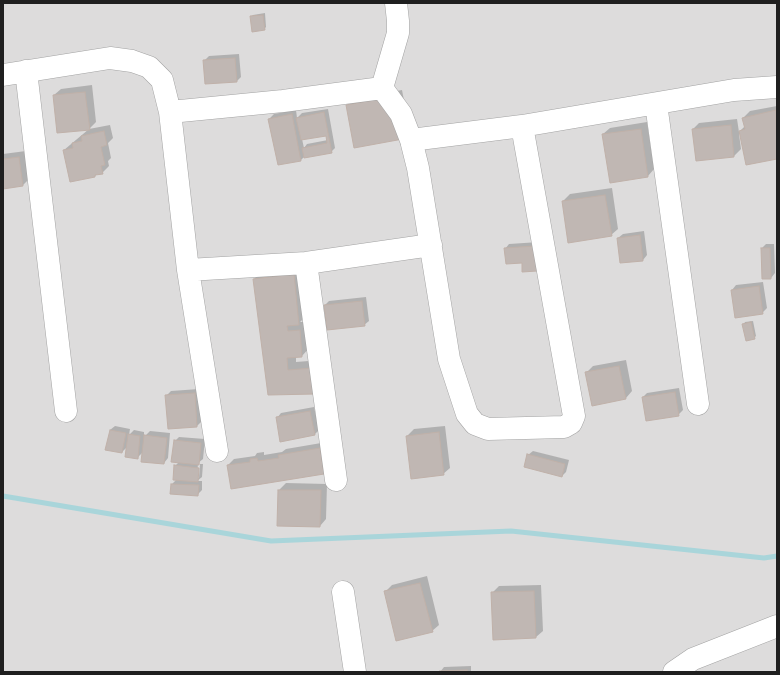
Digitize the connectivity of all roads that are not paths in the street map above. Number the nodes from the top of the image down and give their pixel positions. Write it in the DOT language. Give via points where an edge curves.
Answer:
graph roads {
  1 [pos="396,3"];
  2 [pos="26,71"];
  3 [pos="3,75"];
  4 [pos="777,87"];
  5 [pos="382,88"];
  6 [pos="656,104"];
  7 [pos="170,112"];
  8 [pos="522,126"];
  9 [pos="411,140"];
  10 [pos="431,245"];
  11 [pos="306,263"];
  12 [pos="188,270"];
  13 [pos="698,404"];
  14 [pos="66,412"];
  15 [pos="217,451"];
  16 [pos="336,480"];
  17 [pos="343,592"];
  18 [pos="777,626"];
  19 [pos="355,672"];
  20 [pos="674,672"];
  1 -- 5 [label="street" via="398,33"];
  2 -- 3 [label="street"];
  2 -- 7 [label="street" via="110,58 132,61 149,67 162,80"];
  2 -- 14 [label="street"];
  4 -- 6 [label="street" via="734,90"];
  5 -- 7 [label="street"];
  5 -- 9 [label="street" via="400,114"];
  6 -- 8 [label="street"];
  6 -- 13 [label="street"];
  7 -- 12 [label="street"];
  8 -- 9 [label="street"];
  8 -- 10 [label="street" via="574,416 571,423 564,427 488,429 475,424 467,414 449,359"];
  9 -- 10 [label="street"];
  10 -- 11 [label="street"];
  11 -- 12 [label="street"];
  11 -- 16 [label="street"];
  12 -- 15 [label="street"];
  17 -- 19 [label="street"];
  18 -- 20 [label="street" via="693,659"];
}
